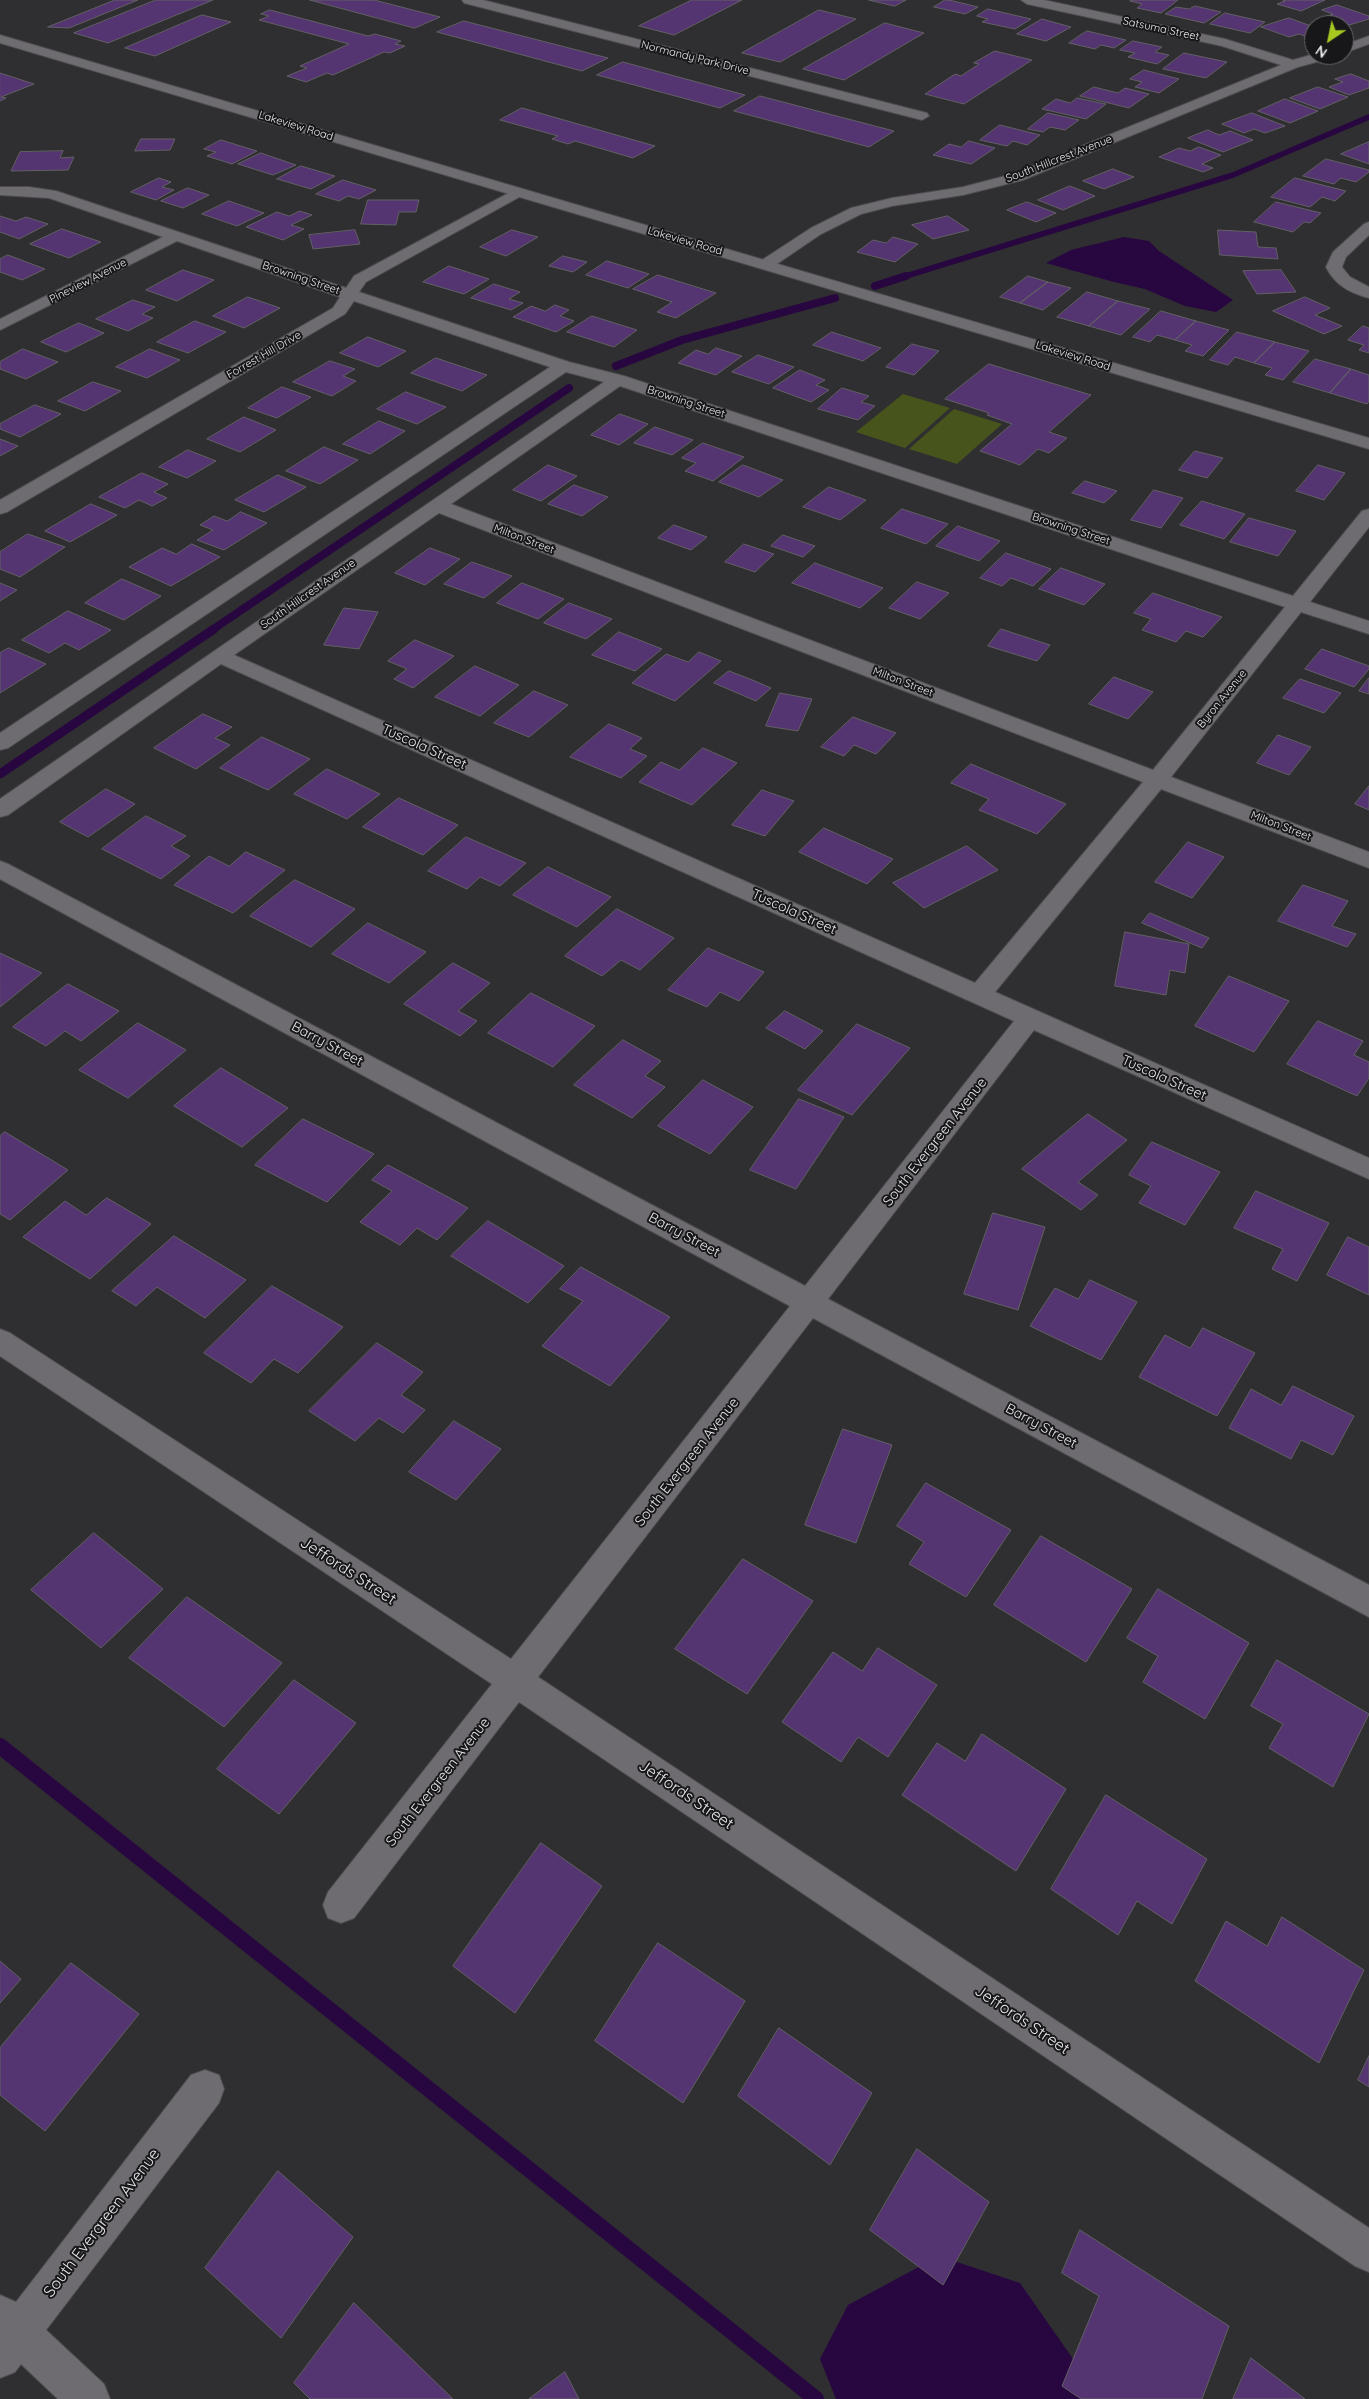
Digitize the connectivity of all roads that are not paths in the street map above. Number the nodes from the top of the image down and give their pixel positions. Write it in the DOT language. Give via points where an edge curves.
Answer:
graph roads {
  1 [pos="468,0"];
  2 [pos="1027,0"];
  3 [pos="0,39"];
  4 [pos="1369,40"];
  5 [pos="1354,45"];
  6 [pos="1304,61"];
  7 [pos="1293,64"];
  8 [pos="922,116"];
  9 [pos="0,191"];
  10 [pos="518,192"];
  11 [pos="1369,227"];
  12 [pos="176,236"];
  13 [pos="765,264"];
  14 [pos="1369,293"];
  15 [pos="350,294"];
  16 [pos="0,325"];
  17 [pos="563,366"];
  18 [pos="618,380"];
  19 [pos="1369,444"];
  20 [pos="436,505"];
  21 [pos="0,508"];
  22 [pos="1369,515"];
  23 [pos="1298,604"];
  24 [pos="1369,628"];
  25 [pos="219,656"];
  26 [pos="0,743"];
  27 [pos="1158,779"];
  28 [pos="0,810"];
  29 [pos="1369,860"];
  30 [pos="0,868"];
  31 [pos="979,995"];
  32 [pos="1030,1018"];
  33 [pos="1369,1169"];
  34 [pos="811,1303"];
  35 [pos="0,1341"];
  36 [pos="1369,1602"];
  37 [pos="516,1682"];
  38 [pos="341,1905"];
  39 [pos="205,2089"];
  40 [pos="1369,2252"];
  41 [pos="6,2335"];
  42 [pos="89,2399"];
  1 -- 8 [label="street, Normandy Park Drive"];
  2 -- 7 [label="street, Satsuma Street" via="1225,43"];
  3 -- 10 [label="street, Lakeview Road"];
  4 -- 5 [label="street"];
  6 -- 7 [label="street, South Hillcrest Avenue"];
  7 -- 13 [label="street, South Hillcrest Avenue" via="1018,177 963,192 892,202 856,211 816,230"];
  9 -- 12 [label="street, Browning Street" via="28,190 51,194"];
  10 -- 13 [label="street, Lakeview Road"];
  10 -- 15 [label="street, Forrest Hill Drive" via="360,279"];
  11 -- 14 [label="street" via="1339,255 1334,268 1339,278"];
  12 -- 15 [label="street, Browning Street"];
  12 -- 16 [label="street, Pineview Avenue"];
  13 -- 19 [label="street, Lakeview Road"];
  15 -- 17 [label="street, Browning Street"];
  15 -- 21 [label="street, Forrest Hill Drive" via="339,311"];
  17 -- 18 [label="street, Browning Street"];
  17 -- 26 [label="street"];
  18 -- 20 [label="street, South Hillcrest Avenue"];
  18 -- 23 [label="street, Browning Street"];
  20 -- 25 [label="street, South Hillcrest Avenue"];
  20 -- 27 [label="street, Milton Street"];
  22 -- 23 [label="street, Byron Avenue"];
  23 -- 24 [label="street, Browning Street"];
  23 -- 27 [label="street, Byron Avenue"];
  25 -- 28 [label="street, South Hillcrest Avenue"];
  25 -- 31 [label="street, Tuscola Street"];
  27 -- 29 [label="street, Milton Street"];
  27 -- 31 [label="street, Byron Avenue"];
  30 -- 34 [label="street, Barry Street"];
  31 -- 32 [label="street, Tuscola Street"];
  32 -- 33 [label="street, Tuscola Street"];
  32 -- 34 [label="street, South Evergreen Avenue"];
  34 -- 36 [label="street, Barry Street"];
  34 -- 37 [label="street, South Evergreen Avenue"];
  35 -- 37 [label="street, Jeffords Street"];
  37 -- 38 [label="street, South Evergreen Avenue"];
  37 -- 40 [label="street, Jeffords Street"];
  39 -- 41 [label="street, South Evergreen Avenue"];
  41 -- 42 [label="street"];
}
